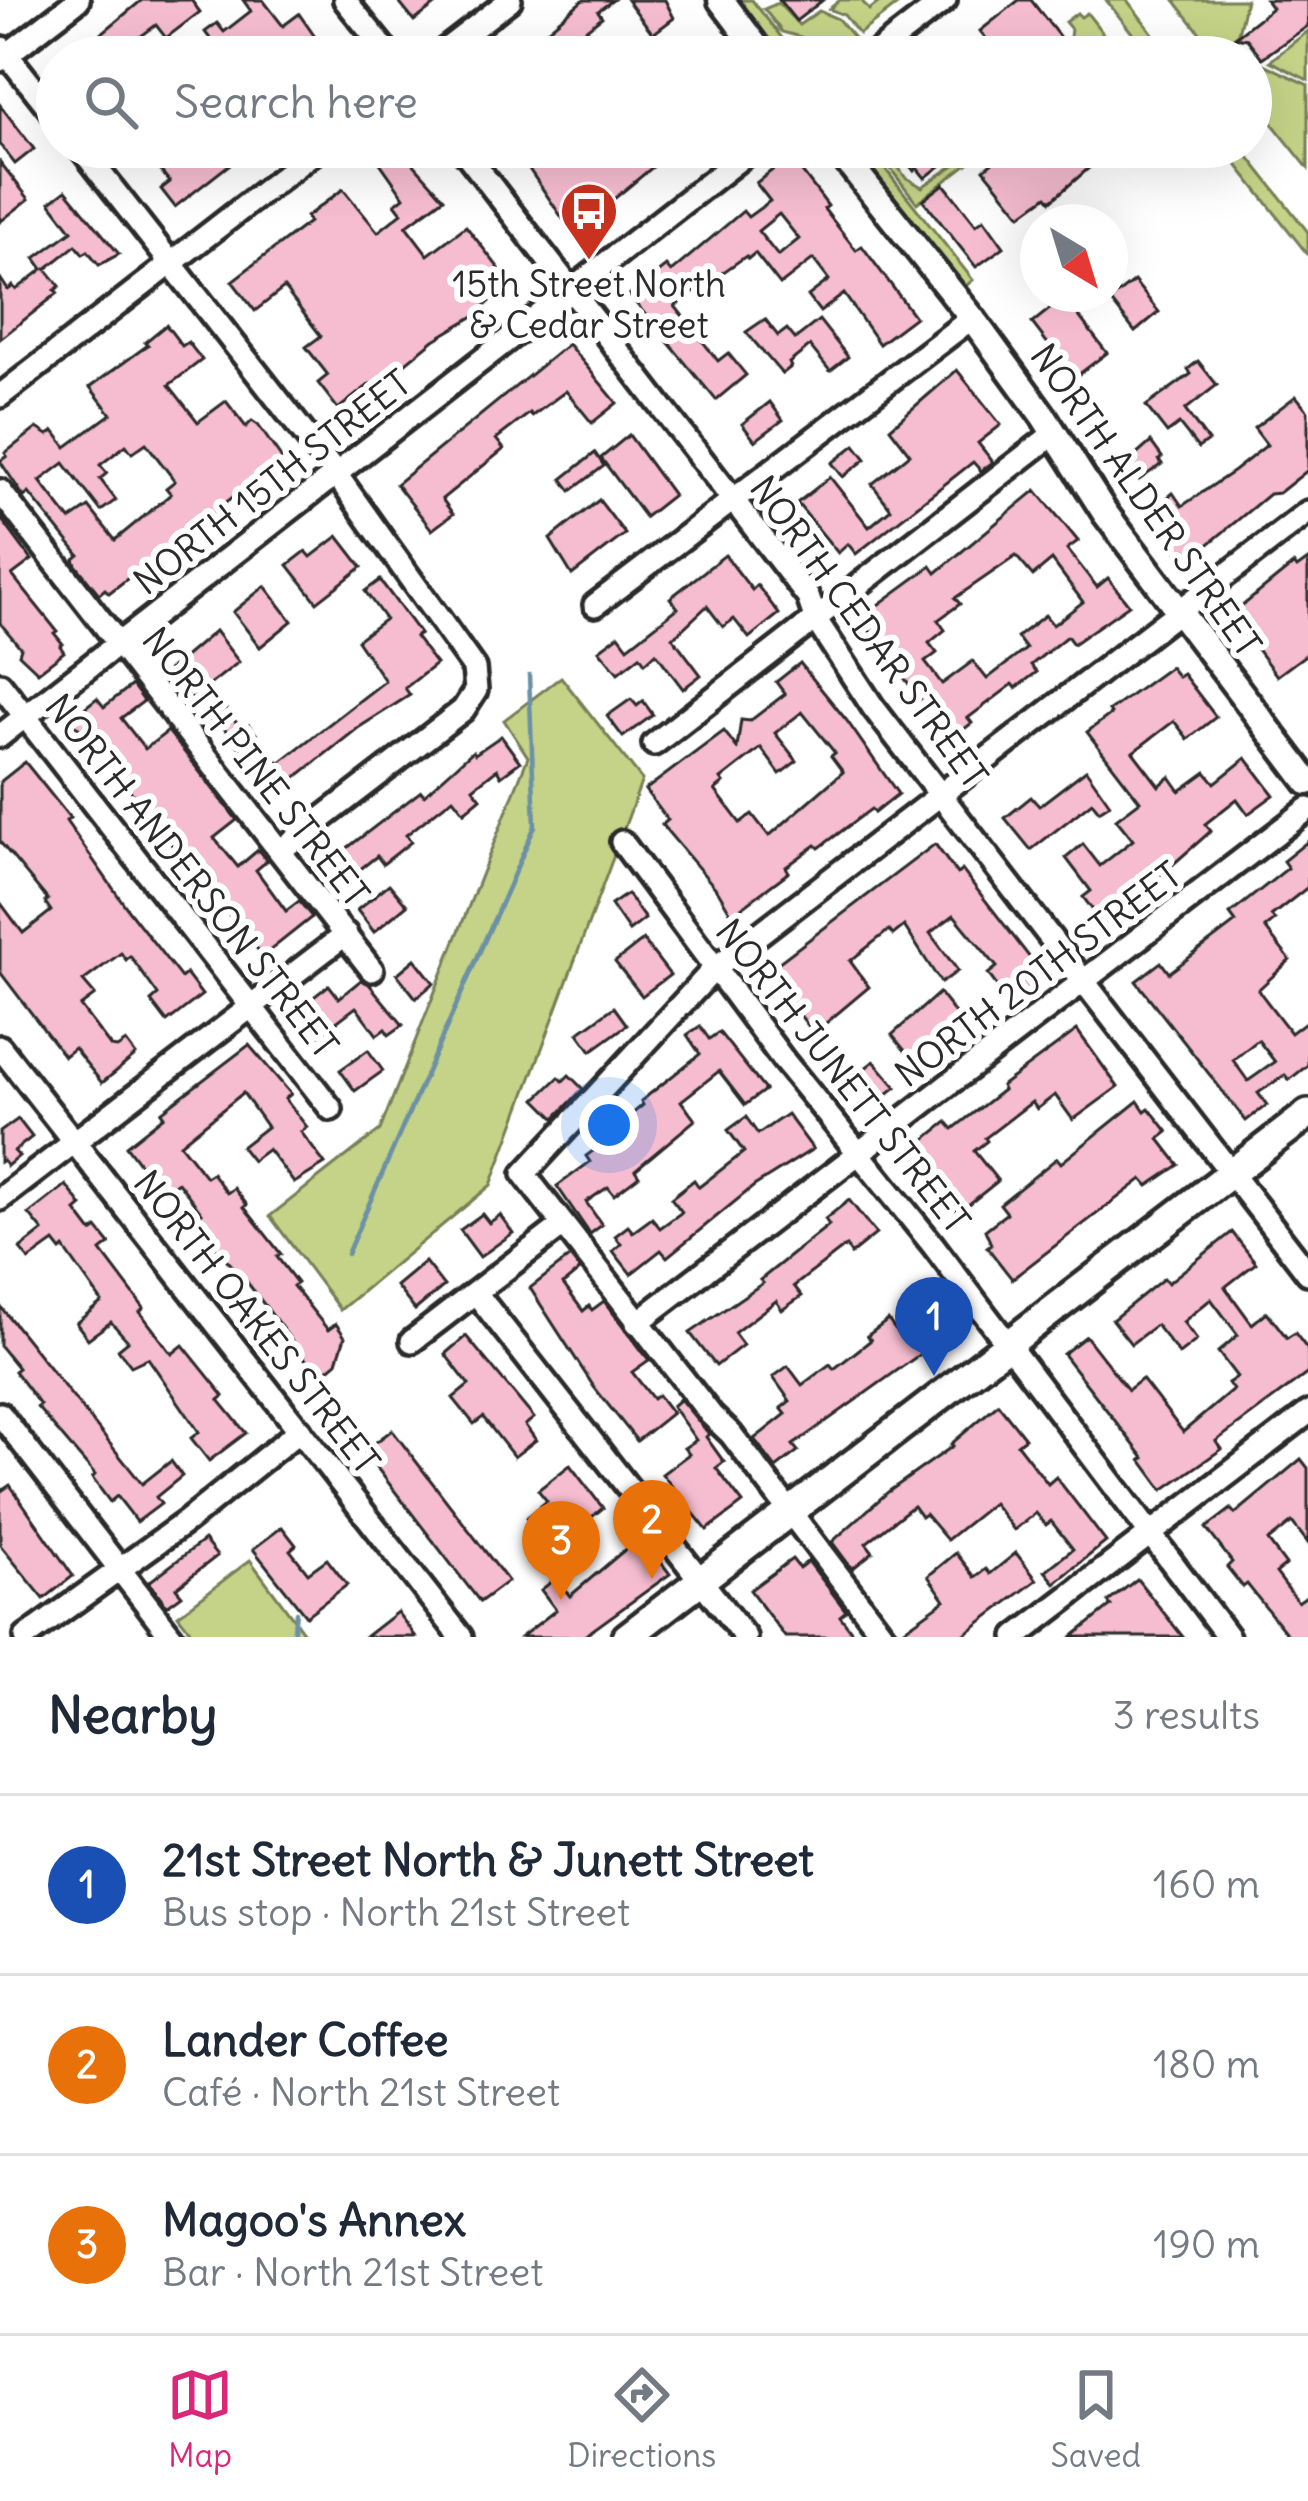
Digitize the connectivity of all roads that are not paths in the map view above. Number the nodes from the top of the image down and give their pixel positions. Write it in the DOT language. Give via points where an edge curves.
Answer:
graph roads {
  1 [pos="78,0"];
  2 [pos="345,0"];
  3 [pos="510,0"];
  4 [pos="721,0"];
  5 [pos="945,0"];
  6 [pos="374,36"];
  7 [pos="463,36"];
  8 [pos="748,36"];
  9 [pos="898,36"];
  10 [pos="2,53"];
  11 [pos="36,93"];
  12 [pos="96,168"];
  13 [pos="294,168"];
  14 [pos="478,168"];
  15 [pos="727,168"];
  16 [pos="853,168"];
  17 [pos="171,264"];
  18 [pos="572,288"];
  19 [pos="972,318"];
  20 [pos="0,396"];
  21 [pos="1052,435"];
  22 [pos="336,474"];
  23 [pos="0,490"];
  24 [pos="733,499"];
  25 [pos="1308,512"];
  26 [pos="595,605"];
  27 [pos="1178,613"];
  28 [pos="817,620"];
  29 [pos="118,644"];
  30 [pos="0,684"];
  31 [pos="25,716"];
  32 [pos="0,736"];
  33 [pos="654,744"];
  34 [pos="1308,782"];
  35 [pos="943,793"];
  36 [pos="1308,809"];
  37 [pos="622,842"];
  38 [pos="280,850"];
  39 [pos="346,934"];
  40 [pos="715,968"];
  41 [pos="372,970"];
  42 [pos="1085,979"];
  43 [pos="251,1006"];
  44 [pos="0,1047"];
  45 [pos="331,1108"];
  46 [pos="1308,1114"];
  47 [pos="74,1142"];
  48 [pos="858,1154"];
  49 [pos="1232,1172"];
  50 [pos="0,1198"];
  51 [pos="563,1226"];
  52 [pos="1308,1273"];
  53 [pos="476,1293"];
  54 [pos="638,1323"];
  55 [pos="412,1341"];
  56 [pos="1009,1343"];
  57 [pos="1308,1413"];
  58 [pos="0,1414"];
  59 [pos="300,1430"];
  60 [pos="791,1512"];
  61 [pos="1150,1535"];
  62 [pos="121,1569"];
  63 [pos="701,1580"];
  64 [pos="26,1637"];
  65 [pos="172,1637"];
  66 [pos="461,1637"];
  67 [pos="627,1637"];
  68 [pos="745,1637"];
  69 [pos="885,1637"];
  70 [pos="1016,1637"];
  71 [pos="1228,1637"];
  1 -- 10 [label="street"];
  2 -- 6 [label="street"];
  3 -- 7 [label="street"];
  4 -- 8 [label="street"];
  5 -- 9 [label="street"];
  10 -- 11 [label="street"];
  12 -- 17 [label="street"];
  13 -- 17 [label="street"];
  14 -- 18 [label="street, NORTH CEDAR STREET"];
  15 -- 18 [label="street, NORTH 15TH STREET"];
  16 -- 19 [label="street, NORTH ALDER STREET"];
  17 -- 20 [label="street"];
  17 -- 22 [label="street"];
  18 -- 22 [label="street, NORTH 15TH STREET"];
  18 -- 24 [label="street, NORTH CEDAR STREET"];
  19 -- 21 [label="street, NORTH ALDER STREET"];
  19 -- 24 [label="street"];
  21 -- 27 [label="street, NORTH ALDER STREET"];
  21 -- 28 [label="street"];
  22 -- 29 [label="street, NORTH 15TH STREET"];
  22 -- 38 [label="street" via="455,637 476,690 463,710"];
  23 -- 29 [label="street, NORTH PINE STREET"];
  24 -- 26 [label="street"];
  24 -- 28 [label="street, NORTH CEDAR STREET"];
  25 -- 27 [label="street"];
  27 -- 34 [label="street, NORTH ALDER STREET"];
  27 -- 35 [label="street"];
  28 -- 33 [label="street"];
  28 -- 35 [label="street, NORTH CEDAR STREET"];
  29 -- 31 [label="street, NORTH 15TH STREET"];
  29 -- 38 [label="street, NORTH PINE STREET"];
  30 -- 31 [label="street, NORTH ANDERSON STREET"];
  31 -- 32 [label="street, NORTH 15TH STREET"];
  31 -- 43 [label="street, NORTH ANDERSON STREET"];
  35 -- 40 [label="street"];
  35 -- 42 [label="street, NORTH CEDAR STREET"];
  36 -- 42 [label="street, NORTH 20TH STREET"];
  37 -- 40 [label="street, NORTH JUNETT STREET"];
  38 -- 39 [label="street, NORTH PINE STREET"];
  39 -- 41 [label="street, NORTH PINE STREET"];
  39 -- 43 [label="street"];
  40 -- 48 [label="street, NORTH JUNETT STREET"];
  40 -- 51 [label="street" via="524,1174"];
  42 -- 48 [label="street, NORTH 20TH STREET"];
  42 -- 49 [label="street, NORTH CEDAR STREET"];
  43 -- 45 [label="street, NORTH ANDERSON STREET"];
  43 -- 47 [label="street"];
  44 -- 47 [label="street, NORTH OAKES STREET"];
  46 -- 49 [label="main road"];
  47 -- 50 [label="street"];
  47 -- 59 [label="street, NORTH OAKES STREET"];
  48 -- 54 [label="street, NORTH 20TH STREET"];
  48 -- 56 [label="street, NORTH JUNETT STREET"];
  49 -- 52 [label="street, NORTH CEDAR STREET"];
  49 -- 56 [label="main road"];
  51 -- 53 [label="street"];
  51 -- 54 [label="street"];
  53 -- 55 [label="street"];
  53 -- 63 [label="street"];
  54 -- 60 [label="street"];
  56 -- 60 [label="main road"];
  56 -- 61 [label="street, NORTH JUNETT STREET"];
  57 -- 61 [label="street"];
  58 -- 62 [label="street"];
  59 -- 62 [label="street"];
  59 -- 66 [label="street, NORTH OAKES STREET"];
  60 -- 63 [label="main road"];
  60 -- 69 [label="street"];
  61 -- 70 [label="street"];
  61 -- 71 [label="street, NORTH JUNETT STREET"];
  62 -- 64 [label="street"];
  62 -- 65 [label="street"];
  63 -- 67 [label="main road"];
  63 -- 68 [label="street"];
}
